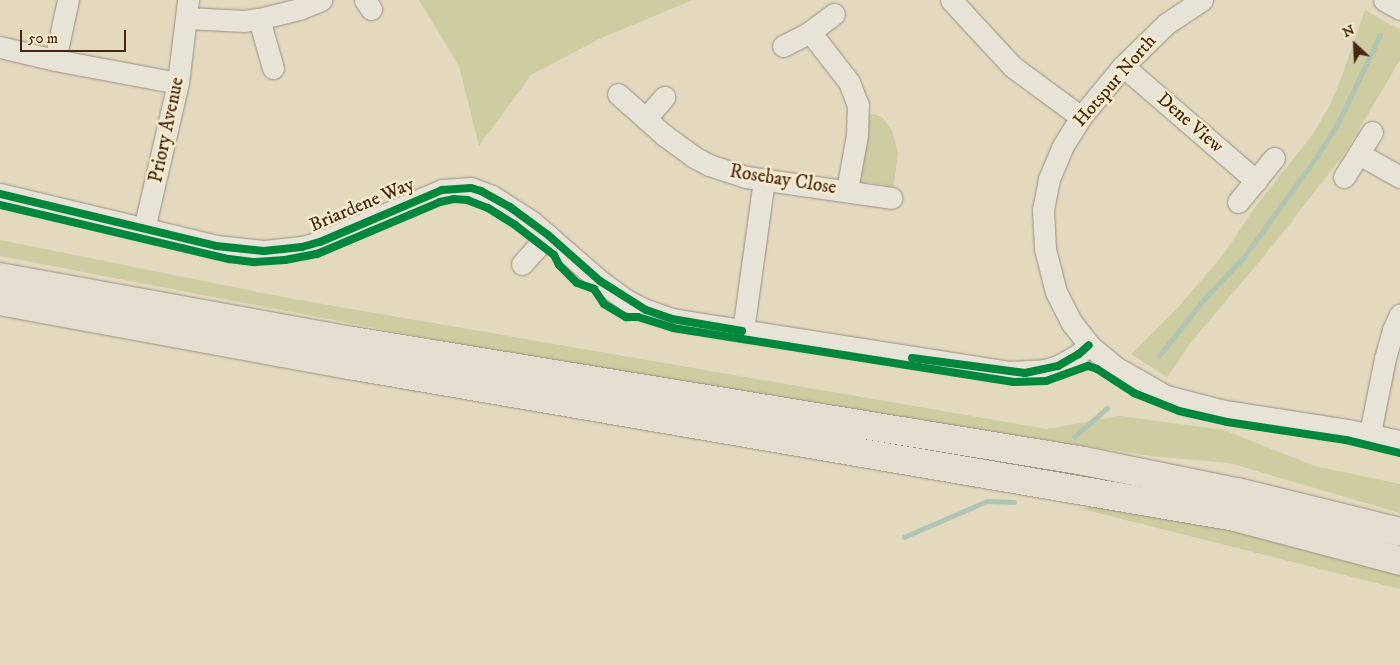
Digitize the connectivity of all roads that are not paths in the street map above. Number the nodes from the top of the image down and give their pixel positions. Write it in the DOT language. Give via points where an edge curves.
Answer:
graph roads {
  1 [pos="68,0"];
  2 [pos="321,0"];
  3 [pos="1202,0"];
  4 [pos="1384,0"];
  5 [pos="958,2"];
  6 [pos="187,9"];
  7 [pos="1400,9"];
  8 [pos="834,14"];
  9 [pos="259,20"];
  10 [pos="810,32"];
  11 [pos="783,46"];
  12 [pos="0,47"];
  13 [pos="55,60"];
  14 [pos="1123,66"];
  15 [pos="274,68"];
  16 [pos="178,83"];
  17 [pos="618,94"];
  18 [pos="664,97"];
  19 [pos="1081,117"];
  20 [pos="646,118"];
  21 [pos="1372,132"];
  22 [pos="1358,154"];
  23 [pos="1274,158"];
  24 [pos="1344,177"];
  25 [pos="1400,177"];
  26 [pos="764,180"];
  27 [pos="1256,181"];
  28 [pos="847,190"];
  29 [pos="0,194"];
  30 [pos="891,198"];
  31 [pos="1238,202"];
  32 [pos="144,229"];
  33 [pos="548,235"];
  34 [pos="522,264"];
  35 [pos="0,277"];
  36 [pos="0,301"];
  37 [pos="1400,314"];
  38 [pos="743,331"];
  39 [pos="1088,345"];
  40 [pos="1370,433"];
  41 [pos="1400,441"];
  42 [pos="1400,532"];
  43 [pos="1400,561"];
  1 -- 13 [label="street"];
  2 -- 9 [label="street" via="299,10"];
  3 -- 14 [label="street, Hotspur North" via="1166,24"];
  4 -- 7 [label="street"];
  5 -- 19 [label="street" via="1013,67"];
  6 -- 9 [label="street" via="244,21"];
  6 -- 16 [label="street, Priory Avenue"];
  8 -- 10 [label="street"];
  9 -- 15 [label="street"];
  10 -- 11 [label="street"];
  10 -- 28 [label="street, Rosebay Close" via="848,82 858,105 857,136"];
  12 -- 13 [label="street"];
  13 -- 16 [label="street"];
  14 -- 19 [label="street, Hotspur North"];
  14 -- 27 [label="street, Dene View"];
  16 -- 32 [label="street, Priory Avenue"];
  17 -- 20 [label="street, Rosebay Close"];
  18 -- 20 [label="street"];
  19 -- 39 [label="street, Hotspur North" via="1054,164 1045,197 1042,228 1056,292"];
  20 -- 26 [label="street, Rosebay Close" via="679,147 709,165"];
  21 -- 22 [label="street"];
  22 -- 24 [label="street"];
  22 -- 25 [label="street"];
  23 -- 27 [label="street"];
  26 -- 28 [label="street, Rosebay Close"];
  26 -- 38 [label="street"];
  27 -- 31 [label="street"];
  28 -- 30 [label="street, Rosebay Close"];
  29 -- 32 [label="street, Briardene Way"];
  32 -- 33 [label="street, Briardene Way" via="235,249 283,250 320,242 433,193 461,188 492,196"];
  33 -- 34 [label="street"];
  33 -- 38 [label="street, Briardene Way" via="600,281 646,310"];
  35 -- 42 [label="highway" via="353,341 1084,461 1237,492"];
  36 -- 43 [label="highway" via="1235,517"];
  37 -- 40 [label="street" via="1392,330"];
  38 -- 39 [label="street, Briardene Way" via="1025,373 1058,366"];
  39 -- 40 [label="street, Hotspur North" via="1131,378 1181,401"];
  40 -- 41 [label="street, Hotspur North"];
}
